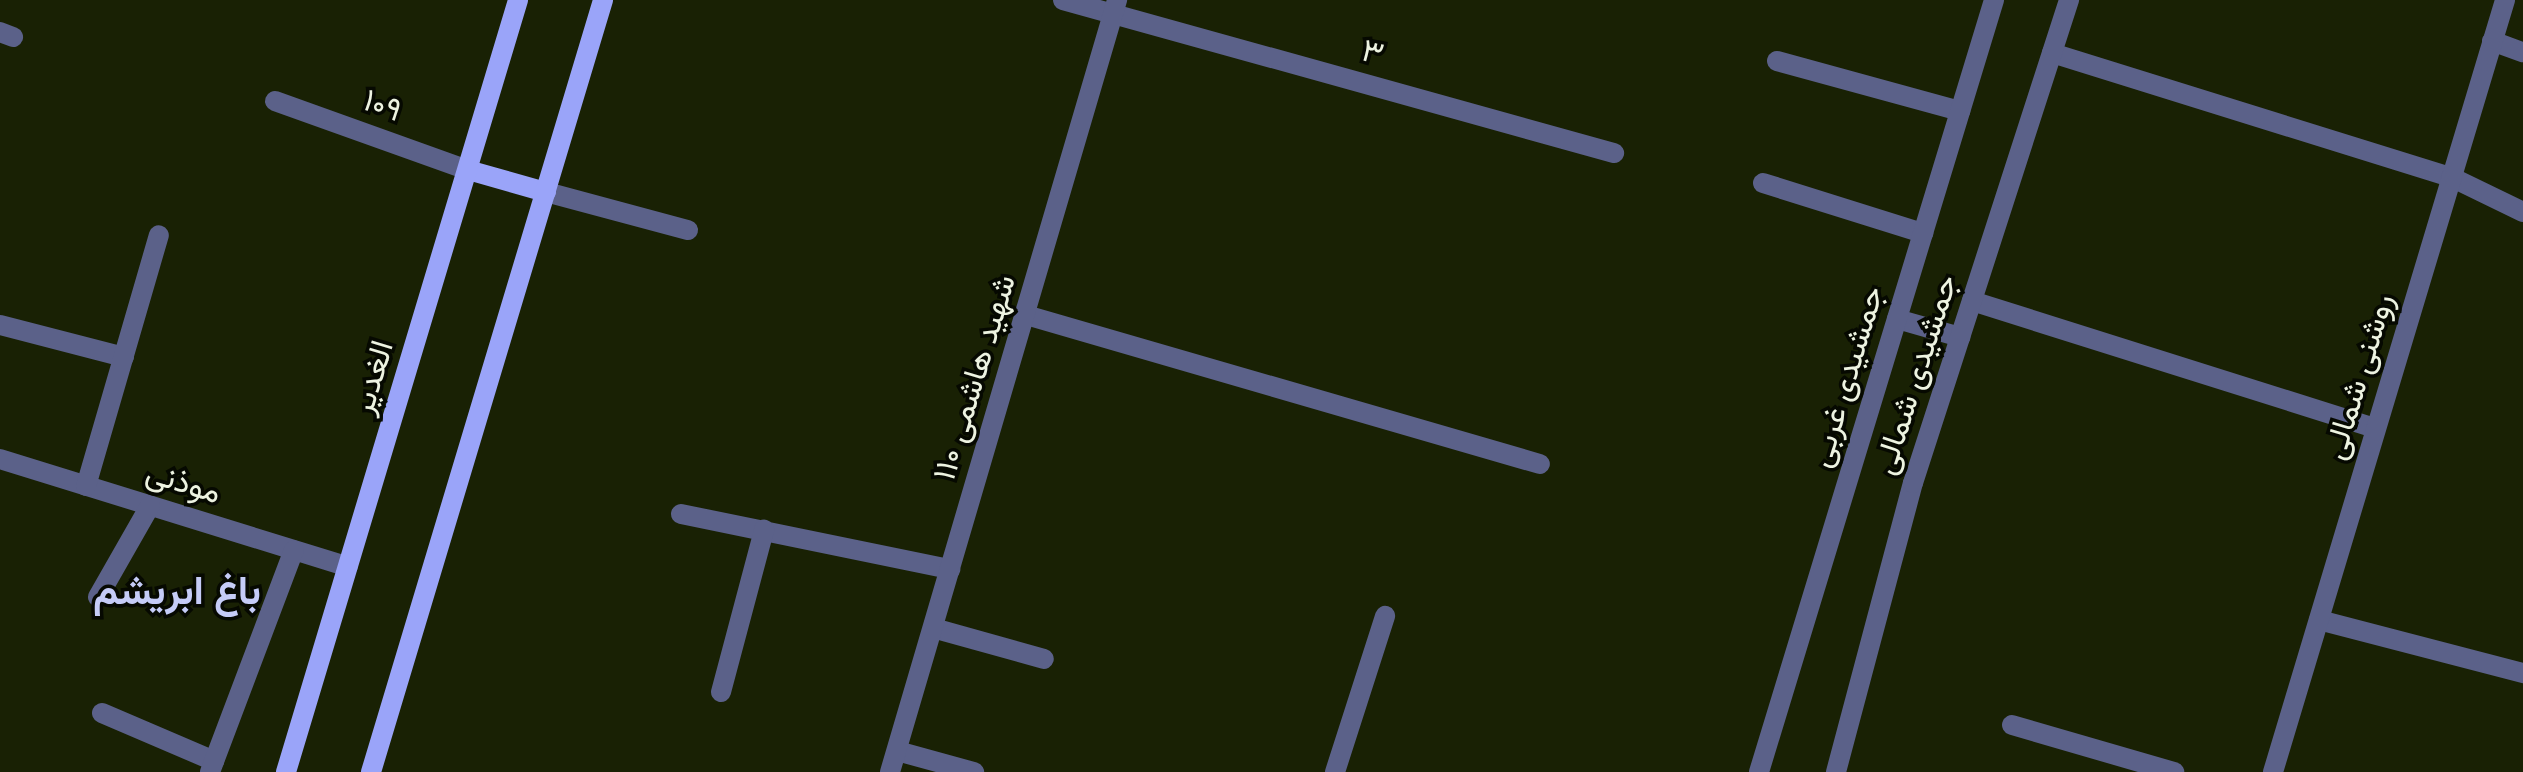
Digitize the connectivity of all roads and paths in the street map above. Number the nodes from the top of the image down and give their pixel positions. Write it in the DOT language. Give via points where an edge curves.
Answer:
graph roads {
  1 [pos="518,0"];
  2 [pos="603,0"];
  3 [pos="1063,0"];
  4 [pos="1994,0"];
  5 [pos="2069,0"];
  6 [pos="2505,0"];
  7 [pos="1115,6"];
  8 [pos="2492,41"];
  9 [pos="2523,52"];
  10 [pos="2052,53"];
  11 [pos="1777,61"];
  12 [pos="275,101"];
  13 [pos="1960,111"];
  14 [pos="1614,153"];
  15 [pos="468,170"];
  16 [pos="2451,177"];
  17 [pos="1763,183"];
  18 [pos="546,192"];
  19 [pos="2523,212"];
  20 [pos="688,230"];
  21 [pos="1923,233"];
  22 [pos="159,235"];
  23 [pos="1972,301"];
  24 [pos="1026,315"];
  25 [pos="1897,319"];
  26 [pos="0,325"];
  27 [pos="1960,337"];
  28 [pos="124,357"];
  29 [pos="2376,428"];
  30 [pos="0,459"];
  31 [pos="1540,464"];
  32 [pos="86,486"];
  33 [pos="150,506"];
  34 [pos="681,514"];
  35 [pos="764,530"];
  36 [pos="294,550"];
  37 [pos="348,567"];
  38 [pos="950,569"];
  39 [pos="98,597"];
  40 [pos="1385,616"];
  41 [pos="2319,620"];
  42 [pos="933,628"];
  43 [pos="1044,659"];
  44 [pos="2523,673"];
  45 [pos="721,692"];
  46 [pos="102,713"];
  47 [pos="2012,725"];
  48 [pos="897,751"];
  49 [pos="212,767"];
  50 [pos="286,772"];
  51 [pos="371,772"];
  52 [pos="890,772"];
  53 [pos="974,772"];
  54 [pos="1335,772"];
  55 [pos="1759,772"];
  56 [pos="1836,772"];
  57 [pos="2174,772"];
  58 [pos="2273,772"];
  1 -- 15 [label="main road, الغدیر"];
  2 -- 18 [label="main road"];
  3 -- 7 [label="street, ۳"];
  4 -- 13 [label="street, جمشیدی غربی"];
  5 -- 10 [label="street, جمشیدی شمالی"];
  6 -- 8 [label="street, روشنی شمالی"];
  7 -- 14 [label="street, ۳"];
  7 -- 24 [label="street, شهید هاشمی ۱۱۰"];
  8 -- 9 [label="street"];
  8 -- 16 [label="street, روشنی شمالی"];
  10 -- 16 [label="street"];
  10 -- 23 [label="street, جمشیدی شمالی"];
  11 -- 13 [label="street"];
  12 -- 15 [label="street, ۱۰۹"];
  13 -- 21 [label="street, جمشیدی غربی"];
  15 -- 18 [label="main road"];
  15 -- 37 [label="main road, الغدیر"];
  16 -- 19 [label="street"];
  16 -- 29 [label="street, روشنی شمالی"];
  17 -- 21 [label="street"];
  18 -- 20 [label="street"];
  18 -- 51 [label="main road"];
  21 -- 25 [label="street, جمشیدی غربی"];
  22 -- 28 [label="street"];
  23 -- 27 [label="street, جمشیدی شمالی"];
  23 -- 29 [label="street"];
  24 -- 31 [label="street"];
  24 -- 38 [label="street, شهید هاشمی ۱۱۰"];
  25 -- 27 [label="street"];
  25 -- 55 [label="street, جمشیدی غربی"];
  26 -- 28 [label="street"];
  27 -- 56 [label="street, جمشیدی شمالی" via="1913,483"];
  28 -- 32 [label="street"];
  29 -- 41 [label="street, روشنی شمالی"];
  30 -- 32 [label="street, موذنی"];
  32 -- 33 [label="street, موذنی"];
  33 -- 36 [label="street, موذنی"];
  33 -- 39 [label="street"];
  34 -- 35 [label="street"];
  35 -- 38 [label="street"];
  35 -- 45 [label="street"];
  36 -- 37 [label="street, موذنی"];
  36 -- 49 [label="street"];
  37 -- 50 [label="main road, الغدیر"];
  38 -- 42 [label="street, شهید هاشمی ۱۱۰"];
  40 -- 54 [label="street"];
  41 -- 44 [label="street"];
  41 -- 58 [label="street, روشنی شمالی"];
  42 -- 43 [label="street"];
  42 -- 48 [label="street, شهید هاشمی ۱۱۰"];
  46 -- 49 [label="street"];
  47 -- 57 [label="street"];
  48 -- 52 [label="street, شهید هاشمی ۱۱۰"];
  48 -- 53 [label="street"];
}
